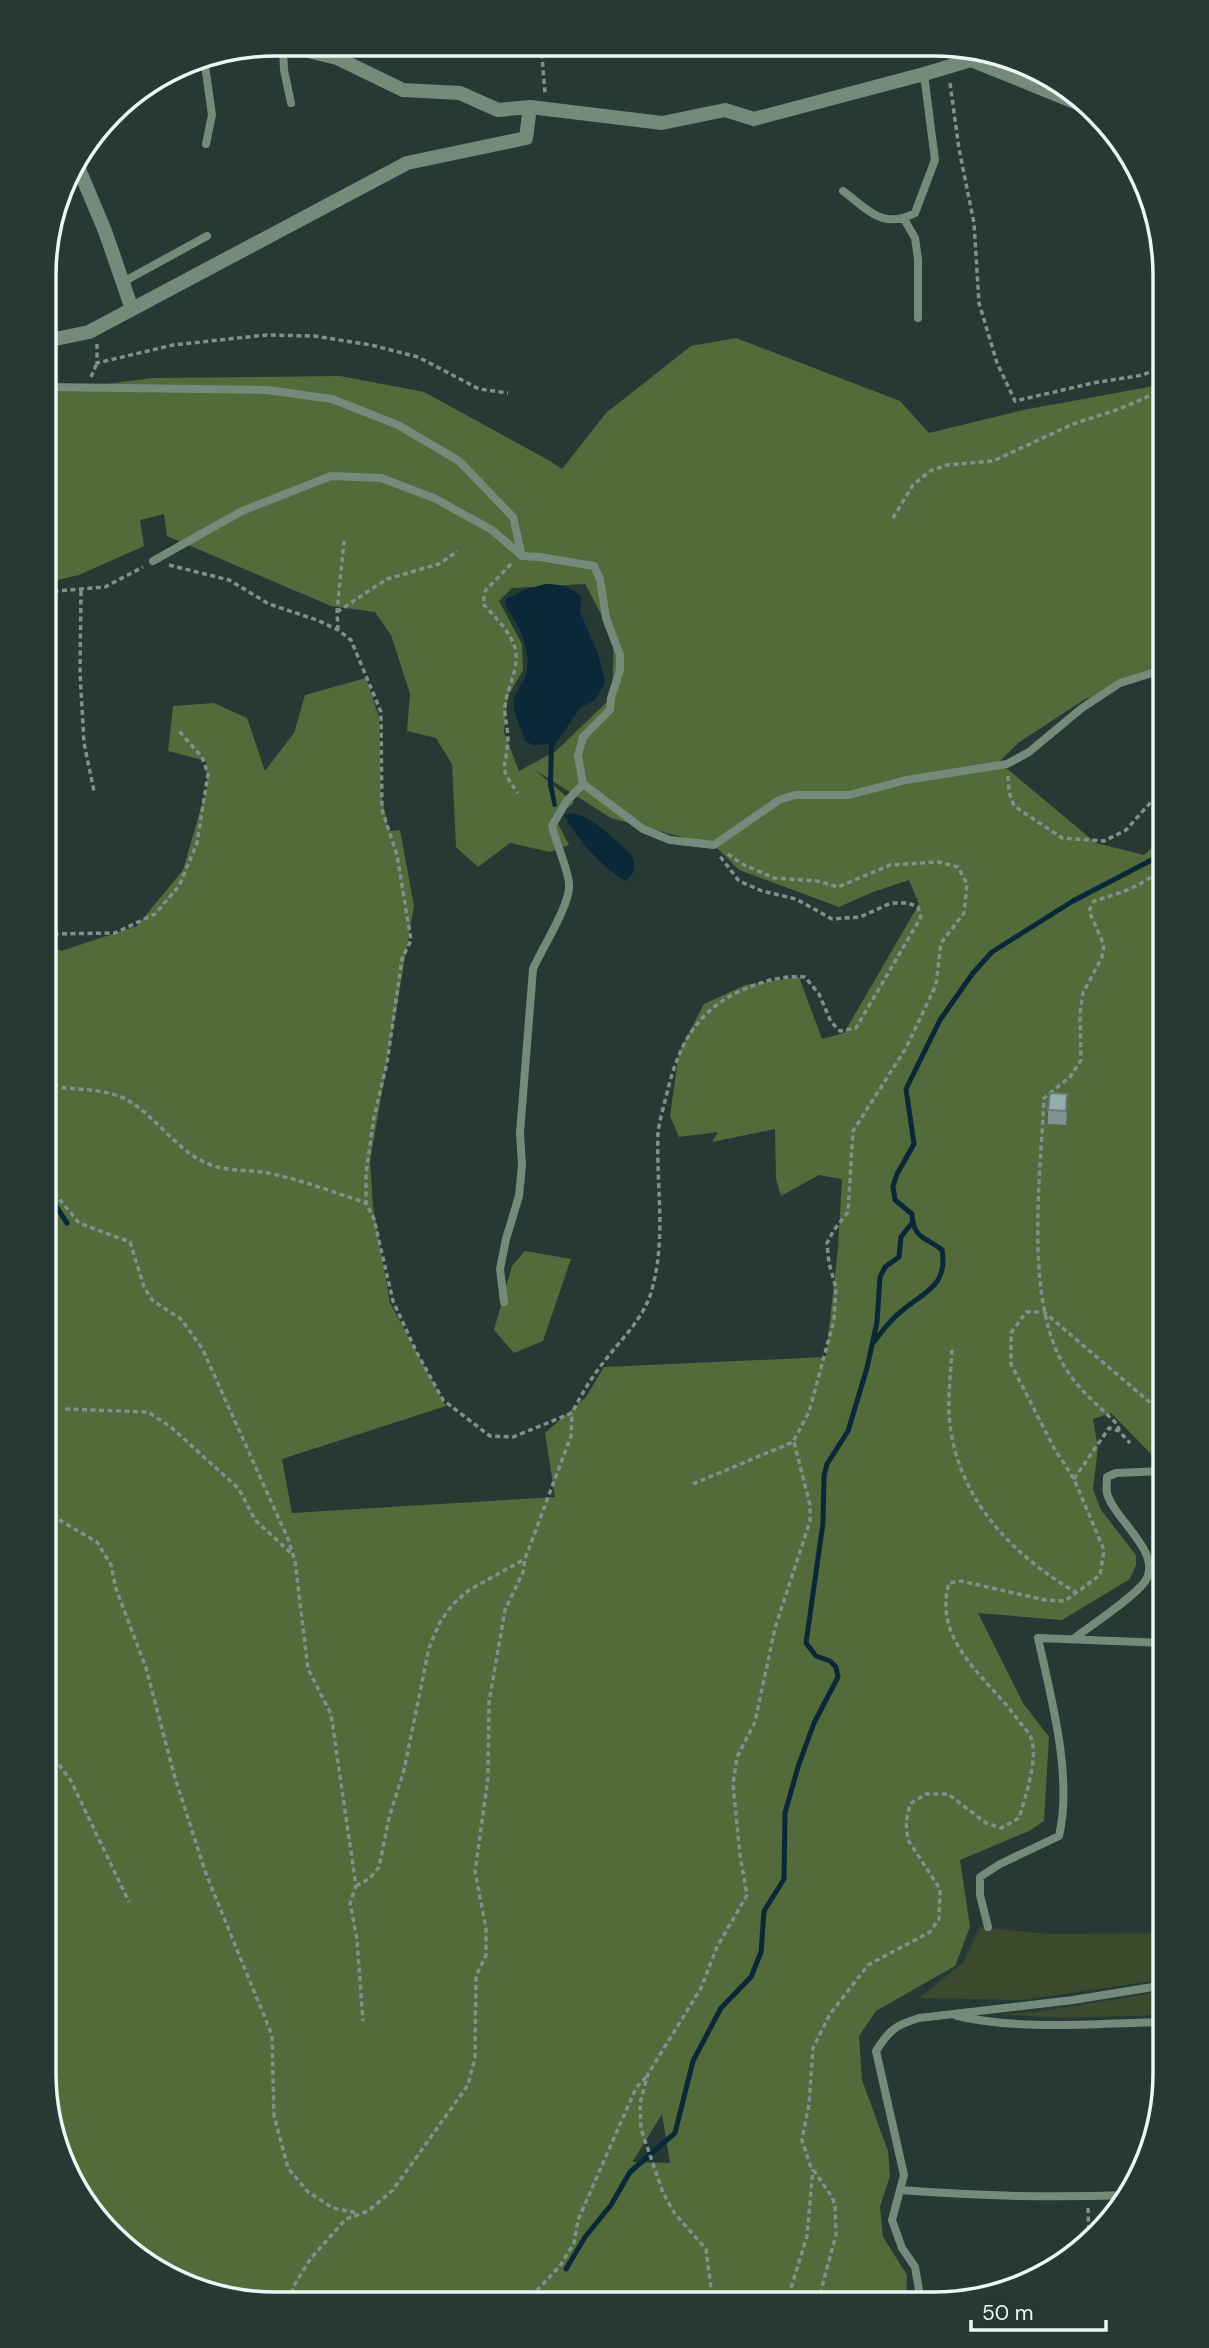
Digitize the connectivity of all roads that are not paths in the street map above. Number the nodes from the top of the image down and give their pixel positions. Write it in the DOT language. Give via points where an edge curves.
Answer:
graph roads {
  1 [pos="283,56"];
  2 [pos="328,56"];
  3 [pos="340,56"];
  4 [pos="340,59"];
  5 [pos="205,68"];
  6 [pos="924,74"];
  7 [pos="1058,95"];
  8 [pos="291,103"];
  9 [pos="530,107"];
  10 [pos="206,144"];
  11 [pos="81,175"];
  12 [pos="843,191"];
  13 [pos="904,219"];
  14 [pos="207,236"];
  15 [pos="122,282"];
  16 [pos="132,309"];
  17 [pos="918,318"];
  18 [pos="56,339"];
  19 [pos="56,387"];
  20 [pos="522,556"];
  21 [pos="153,561"];
  22 [pos="1153,673"];
  23 [pos="583,784"];
  24 [pos="504,1302"];
  25 [pos="1153,1471"];
  26 [pos="1072,1640"];
  27 [pos="1153,1643"];
  28 [pos="988,1927"];
  29 [pos="1153,1987"];
  30 [pos="951,2014"];
  31 [pos="1153,2022"];
  32 [pos="901,2190"];
  33 [pos="1115,2196"];
  34 [pos="918,2292"];
  1 -- 8 [label="lane"];
  2 -- 4 [label="street"];
  3 -- 4 [label="lane"];
  4 -- 9 [label="street" via="403,90 460,93 498,110"];
  5 -- 10 [label="lane" via="212,114"];
  6 -- 7 [label="street" via="971,60"];
  6 -- 9 [label="street" via="754,119 725,110 662,123"];
  6 -- 13 [label="lane" via="935,160 915,214"];
  9 -- 16 [label="street" via="526,138 407,163"];
  11 -- 15 [label="street"];
  12 -- 13 [label="lane" via="885,220"];
  13 -- 17 [label="lane" via="915,238 918,259"];
  14 -- 15 [label="lane"];
  15 -- 16 [label="street"];
  16 -- 18 [label="street" via="89,332"];
  19 -- 20 [label="lane" via="267,390 332,399 398,425 459,461 513,517"];
  20 -- 21 [label="lane" via="492,530 435,498 381,478 331,476 242,512"];
  20 -- 23 [label="lane" via="594,566 600,579 620,670 610,710 583,737 578,756"];
  22 -- 23 [label="lane" via="1120,683 1007,764 916,778 849,795 795,795 779,800 714,845 670,840 643,829"];
  23 -- 24 [label="lane" via="552,826 569,884 565,906 533,969 519,1196 500,1269"];
  25 -- 26 [label="lane" via="1107,1477 1107,1493 1149,1562 1147,1578"];
  26 -- 27 [label="lane"];
  26 -- 28 [label="lane" via="1038,1638 1059,1731 1063,1816 1059,1836 980,1877"];
  29 -- 30 [label="lane"];
  30 -- 31 [label="lane" via="986,2022 1030,2024"];
  30 -- 32 [label="lane" via="896,2025 876,2051 904,2175"];
  32 -- 33 [label="lane"];
  32 -- 34 [label="lane" via="892,2220 915,2267"];
}
